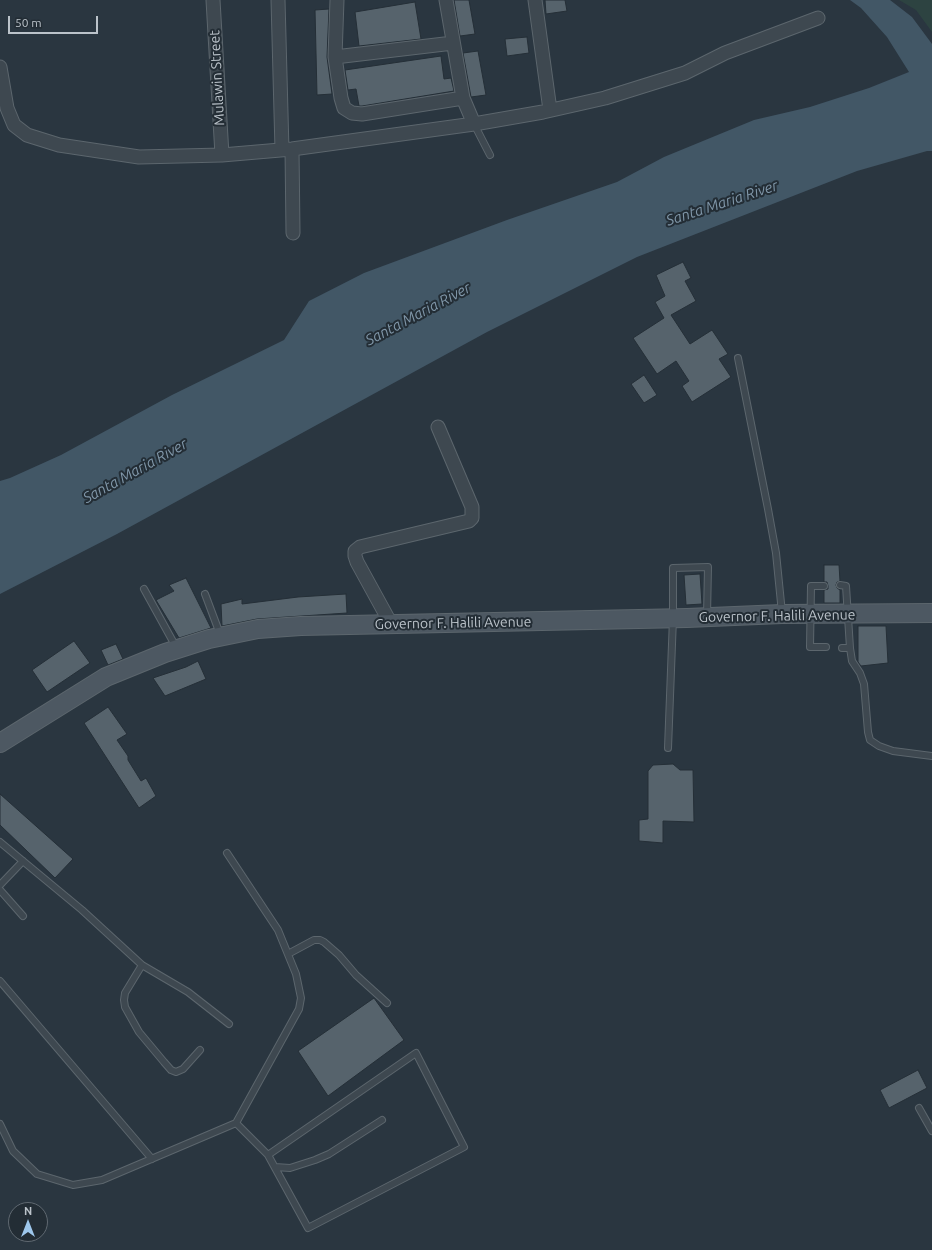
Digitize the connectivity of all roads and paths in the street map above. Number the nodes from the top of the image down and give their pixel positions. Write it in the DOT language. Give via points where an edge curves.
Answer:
graph roads {
  1 [pos="213,0"];
  2 [pos="278,0"];
  3 [pos="337,0"];
  4 [pos="446,0"];
  5 [pos="535,0"];
  6 [pos="818,18"];
  7 [pos="453,43"];
  8 [pos="335,57"];
  9 [pos="0,67"];
  10 [pos="463,98"];
  11 [pos="550,110"];
  12 [pos="474,124"];
  13 [pos="287,150"];
  14 [pos="222,155"];
  15 [pos="490,155"];
  16 [pos="293,233"];
  17 [pos="738,358"];
  18 [pos="438,427"];
  19 [pos="824,586"];
  20 [pos="840,586"];
  21 [pos="144,589"];
  22 [pos="205,594"];
  23 [pos="932,613"];
  24 [pos="782,614"];
  25 [pos="811,614"];
  26 [pos="848,614"];
  27 [pos="707,617"];
  28 [pos="673,618"];
  29 [pos="391,624"];
  30 [pos="220,637"];
  31 [pos="826,647"];
  32 [pos="842,648"];
  33 [pos="850,648"];
  34 [pos="177,649"];
  35 [pos="0,743"];
  36 [pos="668,748"];
  37 [pos="932,756"];
  38 [pos="0,842"];
  39 [pos="227,853"];
  40 [pos="23,861"];
  41 [pos="0,885"];
  42 [pos="0,890"];
  43 [pos="23,916"];
  44 [pos="288,954"];
  45 [pos="142,965"];
  46 [pos="0,981"];
  47 [pos="387,1003"];
  48 [pos="229,1024"];
  49 [pos="200,1050"];
  50 [pos="919,1108"];
  51 [pos="382,1120"];
  52 [pos="236,1123"];
  53 [pos="0,1124"];
  54 [pos="932,1131"];
  55 [pos="268,1155"];
  56 [pos="152,1159"];
  57 [pos="275,1167"];
  1 -- 14 [label="street, Mulawin Street"];
  2 -- 13 [label="street"];
  3 -- 8 [label="street"];
  4 -- 7 [label="street"];
  5 -- 11 [label="street"];
  6 -- 11 [label="street" via="725,53 685,74 605,98"];
  7 -- 8 [label="street"];
  7 -- 10 [label="street"];
  8 -- 10 [label="street" via="344,108 352,113 362,114"];
  9 -- 14 [label="street" via="7,108 14,125 27,135 59,146 139,157"];
  10 -- 12 [label="street"];
  11 -- 12 [label="street"];
  12 -- 13 [label="street"];
  12 -- 15 [label="lane"];
  13 -- 14 [label="street"];
  13 -- 16 [label="street"];
  17 -- 24 [label="lane" via="770,516"];
  18 -- 29 [label="street" via="472,506 472,518 469,521 360,547 355,551 357,562"];
  19 -- 25 [label="lane" via="811,586"];
  20 -- 26 [label="lane" via="846,586"];
  21 -- 34 [label="lane"];
  22 -- 30 [label="lane"];
  23 -- 26 [label="main road, Governor F. Halili Avenue"];
  24 -- 25 [label="main road, Governor F. Halili Avenue"];
  24 -- 27 [label="main road, Governor F. Halili Avenue"];
  25 -- 26 [label="main road, Governor F. Halili Avenue"];
  25 -- 31 [label="lane" via="810,647"];
  26 -- 33 [label="lane"];
  27 -- 28 [label="main road, Governor F. Halili Avenue"];
  27 -- 28 [label="lane" via="708,567 673,568"];
  28 -- 29 [label="main road, Governor F. Halili Avenue"];
  28 -- 36 [label="lane"];
  29 -- 30 [label="main road, Governor F. Halili Avenue" via="301,626"];
  30 -- 34 [label="main road, Governor F. Halili Avenue"];
  32 -- 33 [label="lane"];
  33 -- 37 [label="lane" via="852,661 864,684 870,740 893,751"];
  34 -- 35 [label="main road, Governor F. Halili Avenue" via="106,677"];
  38 -- 40 [label="lane"];
  39 -- 44 [label="lane" via="278,930"];
  40 -- 41 [label="lane"];
  40 -- 45 [label="lane"];
  42 -- 43 [label="lane"];
  44 -- 47 [label="lane" via="314,940 320,940 339,955"];
  44 -- 52 [label="lane" via="296,974 299,1009"];
  45 -- 48 [label="lane" via="188,992"];
  45 -- 49 [label="lane" via="125,993 124,1000 125,1007 139,1032 164,1062 176,1072 184,1069"];
  46 -- 56 [label="lane"];
  50 -- 54 [label="lane"];
  51 -- 57 [label="lane" via="329,1154 290,1168"];
  52 -- 55 [label="lane"];
  52 -- 56 [label="lane"];
  53 -- 56 [label="lane" via="13,1151 37,1174 73,1186 102,1180"];
  55 -- 57 [label="lane"];
  55 -- 57 [label="lane" via="416,1053 464,1147 308,1228"];
}
